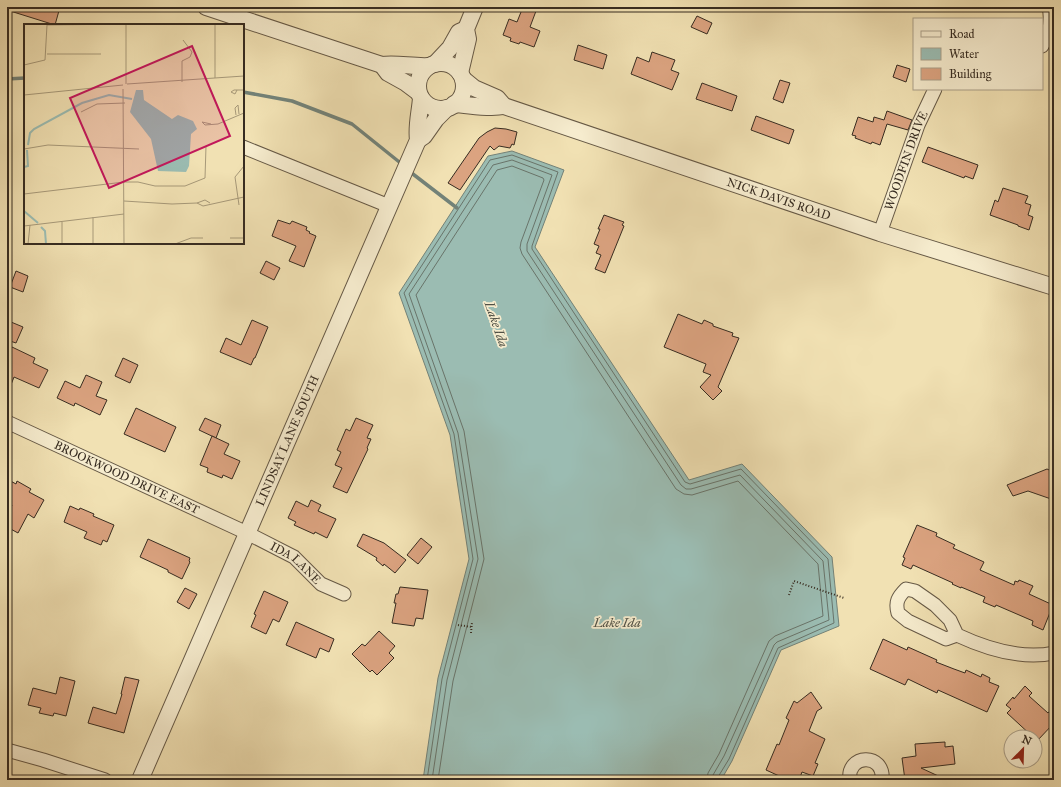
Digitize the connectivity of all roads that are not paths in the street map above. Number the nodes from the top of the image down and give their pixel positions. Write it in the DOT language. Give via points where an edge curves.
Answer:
graph roads {
  1 [pos="206,7"];
  2 [pos="476,7"];
  3 [pos="1049,7"];
  4 [pos="466,29"];
  5 [pos="1043,44"];
  6 [pos="382,65"];
  7 [pos="432,65"];
  8 [pos="461,76"];
  9 [pos="936,90"];
  10 [pos="420,95"];
  11 [pos="451,106"];
  12 [pos="504,106"];
  13 [pos="418,140"];
  14 [pos="244,146"];
  15 [pos="389,206"];
  16 [pos="880,233"];
  17 [pos="1054,287"];
  18 [pos="7,422"];
  19 [pos="247,533"];
  20 [pos="344,594"];
  21 [pos="957,635"];
  22 [pos="1054,653"];
  23 [pos="7,750"];
  24 [pos="105,780"];
  25 [pos="140,780"];
  26 [pos="850,780"];
  27 [pos="882,780"];
  1 -- 6 [label="street"];
  2 -- 4 [label="street"];
  3 -- 5 [label="street" via="1050,26"];
  4 -- 7 [label="street" via="459,32 450,48"];
  4 -- 8 [label="street" via="468,39"];
  6 -- 7 [label="street"];
  6 -- 10 [label="street" via="388,73"];
  7 -- 8 [label="street" via="450,65"];
  7 -- 10 [label="street" via="419,77"];
  8 -- 11 [label="street" via="463,92 460,99"];
  8 -- 12 [label="street, NICK DAVIS ROAD" via="474,88 497,98"];
  9 -- 16 [label="street, WOODFIN DRIVE" via="918,125"];
  10 -- 11 [label="street" via="432,107 440,109"];
  10 -- 13 [label="street, LINDSAY LANE SOUTH" via="416,130"];
  11 -- 12 [label="street, NICK DAVIS ROAD"];
  11 -- 13 [label="street"];
  12 -- 16 [label="street, NICK DAVIS ROAD"];
  13 -- 15 [label="street, LINDSAY LANE SOUTH"];
  14 -- 15 [label="street"];
  15 -- 19 [label="street, LINDSAY LANE SOUTH"];
  16 -- 17 [label="street, NICK DAVIS ROAD"];
  18 -- 19 [label="street, BROOKWOOD DRIVE EAST"];
  19 -- 20 [label="street, IDA LANE" via="294,557 321,584"];
  19 -- 25 [label="street, LINDSAY LANE SOUTH"];
  21 -- 21 [label="street" via="950,620 935,605 915,591 906,589 900,595 896,604 898,613 908,621 946,639"];
  21 -- 22 [label="street" via="1008,653 1043,656"];
  23 -- 24 [label="street"];
  26 -- 27 [label="street" via="854,765 869,760 879,765"];
}
